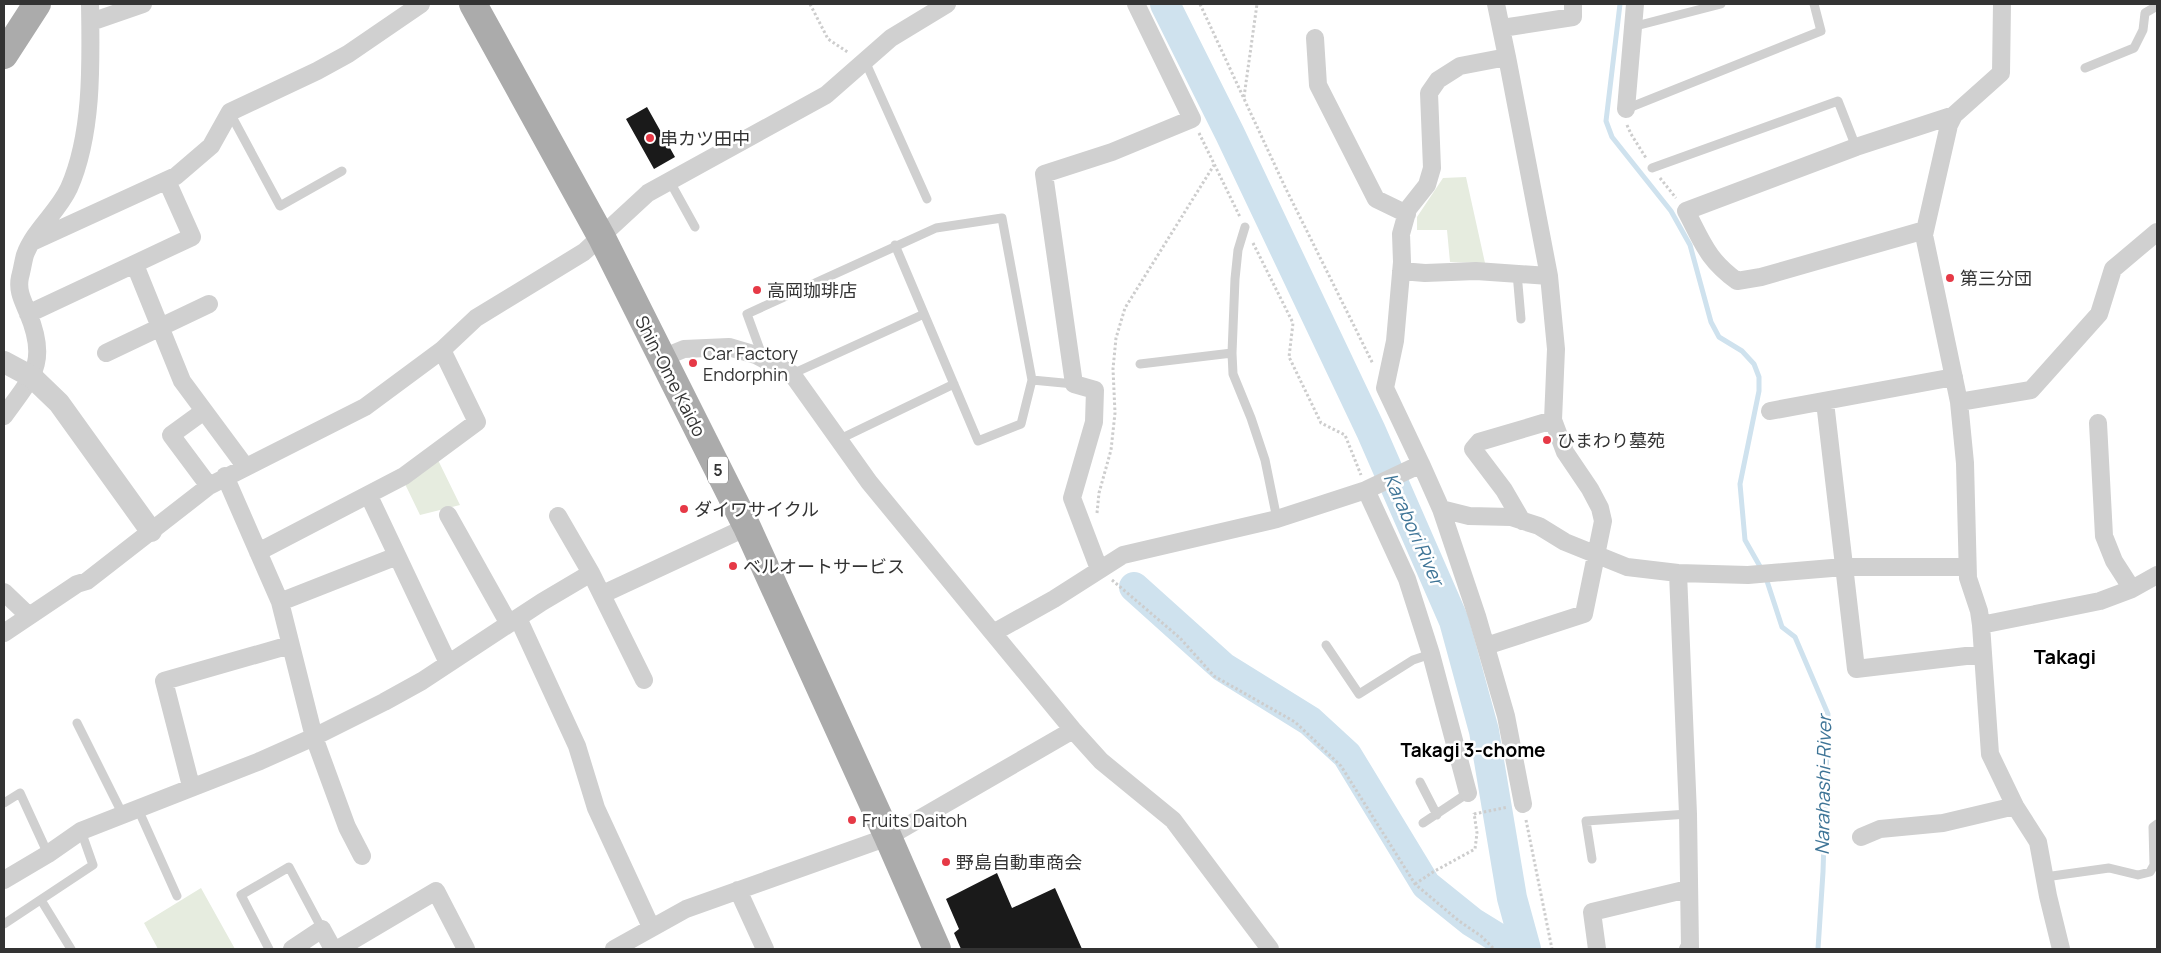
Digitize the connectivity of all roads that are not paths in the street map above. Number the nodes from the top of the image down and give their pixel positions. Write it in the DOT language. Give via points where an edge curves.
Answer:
graph roads {
  1 [pos="37,4"];
  2 [pos="90,4"];
  3 [pos="144,4"];
  4 [pos="421,4"];
  5 [pos="473,4"];
  6 [pos="947,4"];
  7 [pos="1136,4"];
  8 [pos="1496,4"];
  9 [pos="1573,4"];
  10 [pos="1635,4"];
  11 [pos="1721,4"];
  12 [pos="1814,4"];
  13 [pos="2002,4"];
  14 [pos="2157,6"];
  15 [pos="90,22"];
  16 [pos="1632,27"];
  17 [pos="1502,28"];
  18 [pos="1315,38"];
  19 [pos="4,55"];
  20 [pos="1508,57"];
  21 [pos="864,62"];
  22 [pos="2085,68"];
  23 [pos="1626,109"];
  24 [pos="230,112"];
  25 [pos="1954,114"];
  26 [pos="1856,147"];
  27 [pos="1652,168"];
  28 [pos="342,171"];
  29 [pos="669,180"];
  30 [pos="166,181"];
  31 [pos="927,199"];
  32 [pos="1406,214"];
  33 [pos="695,227"];
  34 [pos="1245,227"];
  35 [pos="1925,230"];
  36 [pos="2157,232"];
  37 [pos="602,238"];
  38 [pos="34,241"];
  39 [pos="895,245"];
  40 [pos="135,265"];
  41 [pos="1401,271"];
  42 [pos="1517,273"];
  43 [pos="1549,276"];
  44 [pos="209,304"];
  45 [pos="28,314"];
  46 [pos="924,314"];
  47 [pos="1521,319"];
  48 [pos="160,328"];
  49 [pos="442,350"];
  50 [pos="106,353"];
  51 [pos="1232,353"];
  52 [pos="662,358"];
  53 [pos="763,359"];
  54 [pos="4,362"];
  55 [pos="1140,364"];
  56 [pos="792,374"];
  57 [pos="32,377"];
  58 [pos="1954,377"];
  59 [pos="1032,380"];
  60 [pos="954,384"];
  61 [pos="1074,384"];
  62 [pos="1825,402"];
  63 [pos="1959,402"];
  64 [pos="204,411"];
  65 [pos="1770,411"];
  66 [pos="4,416"];
  67 [pos="1553,420"];
  68 [pos="2098,423"];
  69 [pos="840,439"];
  70 [pos="1417,465"];
  71 [pos="245,466"];
  72 [pos="225,476"];
  73 [pos="209,486"];
  74 [pos="1369,488"];
  75 [pos="369,496"];
  76 [pos="1441,509"];
  77 [pos="448,515"];
  78 [pos="558,516"];
  79 [pos="1277,519"];
  80 [pos="1522,521"];
  81 [pos="747,527"];
  82 [pos="151,531"];
  83 [pos="258,552"];
  84 [pos="397,556"];
  85 [pos="1597,556"];
  86 [pos="1844,567"];
  87 [pos="1967,567"];
  88 [pos="1102,568"];
  89 [pos="591,573"];
  90 [pos="1678,573"];
  91 [pos="2157,575"];
  92 [pos="2132,589"];
  93 [pos="4,592"];
  94 [pos="603,594"];
  95 [pos="280,602"];
  96 [pos="28,616"];
  97 [pos="513,621"];
  98 [pos="1981,625"];
  99 [pos="4,633"];
  100 [pos="993,633"];
  101 [pos="290,645"];
  102 [pos="1326,645"];
  103 [pos="1486,646"];
  104 [pos="1431,654"];
  105 [pos="1983,654"];
  106 [pos="448,663"];
  107 [pos="644,680"];
  108 [pos="77,722"];
  109 [pos="1073,730"];
  110 [pos="314,737"];
  111 [pos="1420,782"];
  112 [pos="191,786"];
  113 [pos="1468,793"];
  114 [pos="4,803"];
  115 [pos="1523,804"];
  116 [pos="2015,806"];
  117 [pos="131,812"];
  118 [pos="1688,814"];
  119 [pos="1437,815"];
  120 [pos="1423,823"];
  121 [pos="2157,824"];
  122 [pos="81,831"];
  123 [pos="888,837"];
  124 [pos="1861,837"];
  125 [pos="48,854"];
  126 [pos="362,856"];
  127 [pos="1592,859"];
  128 [pos="2045,877"];
  129 [pos="4,880"];
  130 [pos="1688,888"];
  131 [pos="738,890"];
  132 [pos="177,896"];
  133 [pos="41,900"];
  134 [pos="4,924"];
  135 [pos="651,927"];
  136 [pos="322,929"];
  137 [pos="71,949"];
  138 [pos="269,949"];
  139 [pos="292,949"];
  140 [pos="333,949"];
  141 [pos="338,949"];
  142 [pos="466,949"];
  143 [pos="614,949"];
  144 [pos="765,949"];
  145 [pos="937,949"];
  146 [pos="1270,949"];
  147 [pos="1596,949"];
  148 [pos="1690,949"];
  149 [pos="2061,949"];
  1 -- 19 [label="main road"];
  2 -- 15 [label="street"];
  3 -- 15 [label="street"];
  4 -- 24 [label="street" via="317,72"];
  5 -- 37 [label="main road, Shin-Ome Kaido / 5"];
  6 -- 21 [label="street" via="891,38"];
  7 -- 61 [label="street" via="1192,119 1112,152 1044,174"];
  8 -- 17 [label="street"];
  9 -- 17 [label="street" via="1573,17"];
  10 -- 16 [label="street"];
  11 -- 16 [label="lane"];
  12 -- 23 [label="lane" via="1821,31"];
  13 -- 25 [label="street" via="2001,73"];
  14 -- 22 [label="lane" via="2146,13 2144,30 2134,48"];
  15 -- 38 [label="street" via="88,106 79,161 68,190"];
  16 -- 23 [label="street"];
  17 -- 20 [label="street"];
  18 -- 32 [label="street" via="1318,85 1376,198"];
  20 -- 32 [label="street" via="1460,66 1438,80 1429,93 1432,168 1427,185"];
  20 -- 43 [label="street"];
  21 -- 29 [label="street" via="826,95"];
  21 -- 31 [label="lane"];
  24 -- 28 [label="lane" via="280,206"];
  24 -- 30 [label="street" via="211,146"];
  25 -- 26 [label="street"];
  25 -- 35 [label="street"];
  26 -- 27 [label="lane" via="1838,101"];
  26 -- 35 [label="street" via="1686,211 1709,256 1737,281"];
  29 -- 33 [label="lane"];
  29 -- 37 [label="street" via="648,192"];
  30 -- 38 [label="street"];
  30 -- 40 [label="street" via="192,238"];
  32 -- 41 [label="street" via="1401,234"];
  34 -- 51 [label="lane" via="1238,250"];
  35 -- 58 [label="street"];
  36 -- 63 [label="street" via="2113,269 2099,314 2031,390"];
  37 -- 49 [label="street" via="552,274 476,318"];
  37 -- 52 [label="main road, Shin-Ome Kaido / 5"];
  38 -- 45 [label="street" via="26,254 19,281 20,295"];
  39 -- 46 [label="lane"];
  39 -- 53 [label="lane" via="747,314"];
  39 -- 59 [label="lane" via="936,228 1002,218"];
  40 -- 45 [label="street"];
  40 -- 48 [label="street"];
  41 -- 42 [label="street"];
  41 -- 70 [label="street" via="1395,341 1385,388"];
  42 -- 43 [label="street"];
  42 -- 47 [label="lane"];
  43 -- 67 [label="street" via="1556,349"];
  44 -- 48 [label="street"];
  45 -- 57 [label="street" via="39,348"];
  46 -- 56 [label="lane"];
  46 -- 60 [label="lane"];
  48 -- 50 [label="street"];
  48 -- 64 [label="street" via="182,381"];
  49 -- 71 [label="street" via="365,407"];
  49 -- 75 [label="street" via="477,422 404,476"];
  51 -- 55 [label="lane"];
  51 -- 79 [label="lane" via="1233,374 1262,452"];
  52 -- 53 [label="street" via="684,349 730,347"];
  52 -- 81 [label="main road, Shin-Ome Kaido / 5"];
  53 -- 56 [label="street"];
  54 -- 57 [label="street"];
  56 -- 69 [label="street"];
  57 -- 66 [label="street"];
  57 -- 82 [label="street" via="59,403"];
  58 -- 62 [label="street"];
  58 -- 63 [label="street"];
  59 -- 60 [label="lane" via="1021,424 978,441"];
  59 -- 61 [label="lane"];
  60 -- 69 [label="lane"];
  61 -- 88 [label="street" via="1095,390 1094,422 1072,498"];
  62 -- 65 [label="street"];
  62 -- 86 [label="street"];
  63 -- 87 [label="street" via="1965,463"];
  64 -- 71 [label="street"];
  64 -- 73 [label="street" via="171,435"];
  67 -- 80 [label="street" via="1479,442 1473,449 1504,490"];
  67 -- 85 [label="street" via="1565,452 1600,508 1603,521"];
  68 -- 92 [label="street" via="2104,536 2114,561"];
  69 -- 100 [label="street" via="869,482"];
  70 -- 74 [label="street"];
  70 -- 76 [label="street"];
  71 -- 72 [label="street"];
  72 -- 73 [label="street"];
  72 -- 83 [label="street"];
  73 -- 82 [label="street"];
  74 -- 79 [label="street"];
  74 -- 104 [label="street" via="1407,579"];
  75 -- 83 [label="street"];
  75 -- 84 [label="street"];
  76 -- 80 [label="street" via="1469,516 1511,517"];
  76 -- 103 [label="street"];
  77 -- 97 [label="street"];
  78 -- 89 [label="street"];
  79 -- 88 [label="street" via="1124,555"];
  80 -- 85 [label="street" via="1539,526"];
  81 -- 94 [label="street"];
  81 -- 123 [label="main road, Shin-Ome Kaido / 5"];
  82 -- 96 [label="street" via="87,581 77,584"];
  83 -- 95 [label="street"];
  84 -- 95 [label="street"];
  84 -- 106 [label="street"];
  85 -- 90 [label="street" via="1627,567"];
  85 -- 103 [label="street" via="1584,614"];
  86 -- 87 [label="street"];
  86 -- 90 [label="street" via="1752,575"];
  86 -- 105 [label="street" via="1856,669"];
  87 -- 98 [label="street"];
  88 -- 100 [label="street"];
  89 -- 94 [label="street"];
  89 -- 97 [label="street"];
  90 -- 118 [label="street"];
  91 -- 92 [label="street"];
  92 -- 98 [label="street" via="2072,608"];
  93 -- 96 [label="street"];
  94 -- 107 [label="street"];
  95 -- 101 [label="street"];
  96 -- 99 [label="street"];
  97 -- 106 [label="street"];
  97 -- 135 [label="street" via="577,746 596,808"];
  98 -- 105 [label="street"];
  100 -- 109 [label="street"];
  101 -- 110 [label="street"];
  101 -- 112 [label="street" via="164,681"];
  102 -- 104 [label="lane" via="1359,694 1413,660"];
  103 -- 115 [label="street" via="1506,716"];
  104 -- 113 [label="street"];
  105 -- 116 [label="street" via="1990,754"];
  106 -- 110 [label="street" via="384,702"];
  108 -- 117 [label="lane"];
  109 -- 123 [label="street"];
  109 -- 146 [label="street" via="1101,761 1173,820"];
  110 -- 112 [label="street"];
  110 -- 126 [label="street" via="347,827"];
  111 -- 119 [label="lane"];
  112 -- 117 [label="street"];
  113 -- 119 [label="lane"];
  114 -- 125 [label="lane" via="20,793"];
  116 -- 124 [label="street" via="1943,823 1880,829"];
  116 -- 128 [label="street" via="2038,842"];
  117 -- 122 [label="street"];
  117 -- 132 [label="lane"];
  118 -- 127 [label="lane" via="1586,821"];
  118 -- 130 [label="street"];
  119 -- 120 [label="lane"];
  121 -- 128 [label="lane" via="2154,827 2154,865 2150,872 2138,875 2109,868"];
  122 -- 125 [label="street"];
  122 -- 133 [label="lane" via="93,865"];
  123 -- 131 [label="street"];
  123 -- 145 [label="main road, Shin-Ome Kaido / 5"];
  125 -- 129 [label="street"];
  128 -- 149 [label="street"];
  130 -- 147 [label="street" via="1592,912"];
  130 -- 148 [label="street"];
  131 -- 135 [label="street" via="686,909"];
  131 -- 144 [label="street"];
  133 -- 134 [label="lane"];
  133 -- 137 [label="lane"];
  135 -- 143 [label="street"];
  136 -- 138 [label="lane" via="289,867 241,896"];
  136 -- 139 [label="street"];
  136 -- 140 [label="street"];
  141 -- 142 [label="street" via="436,891"];
}
